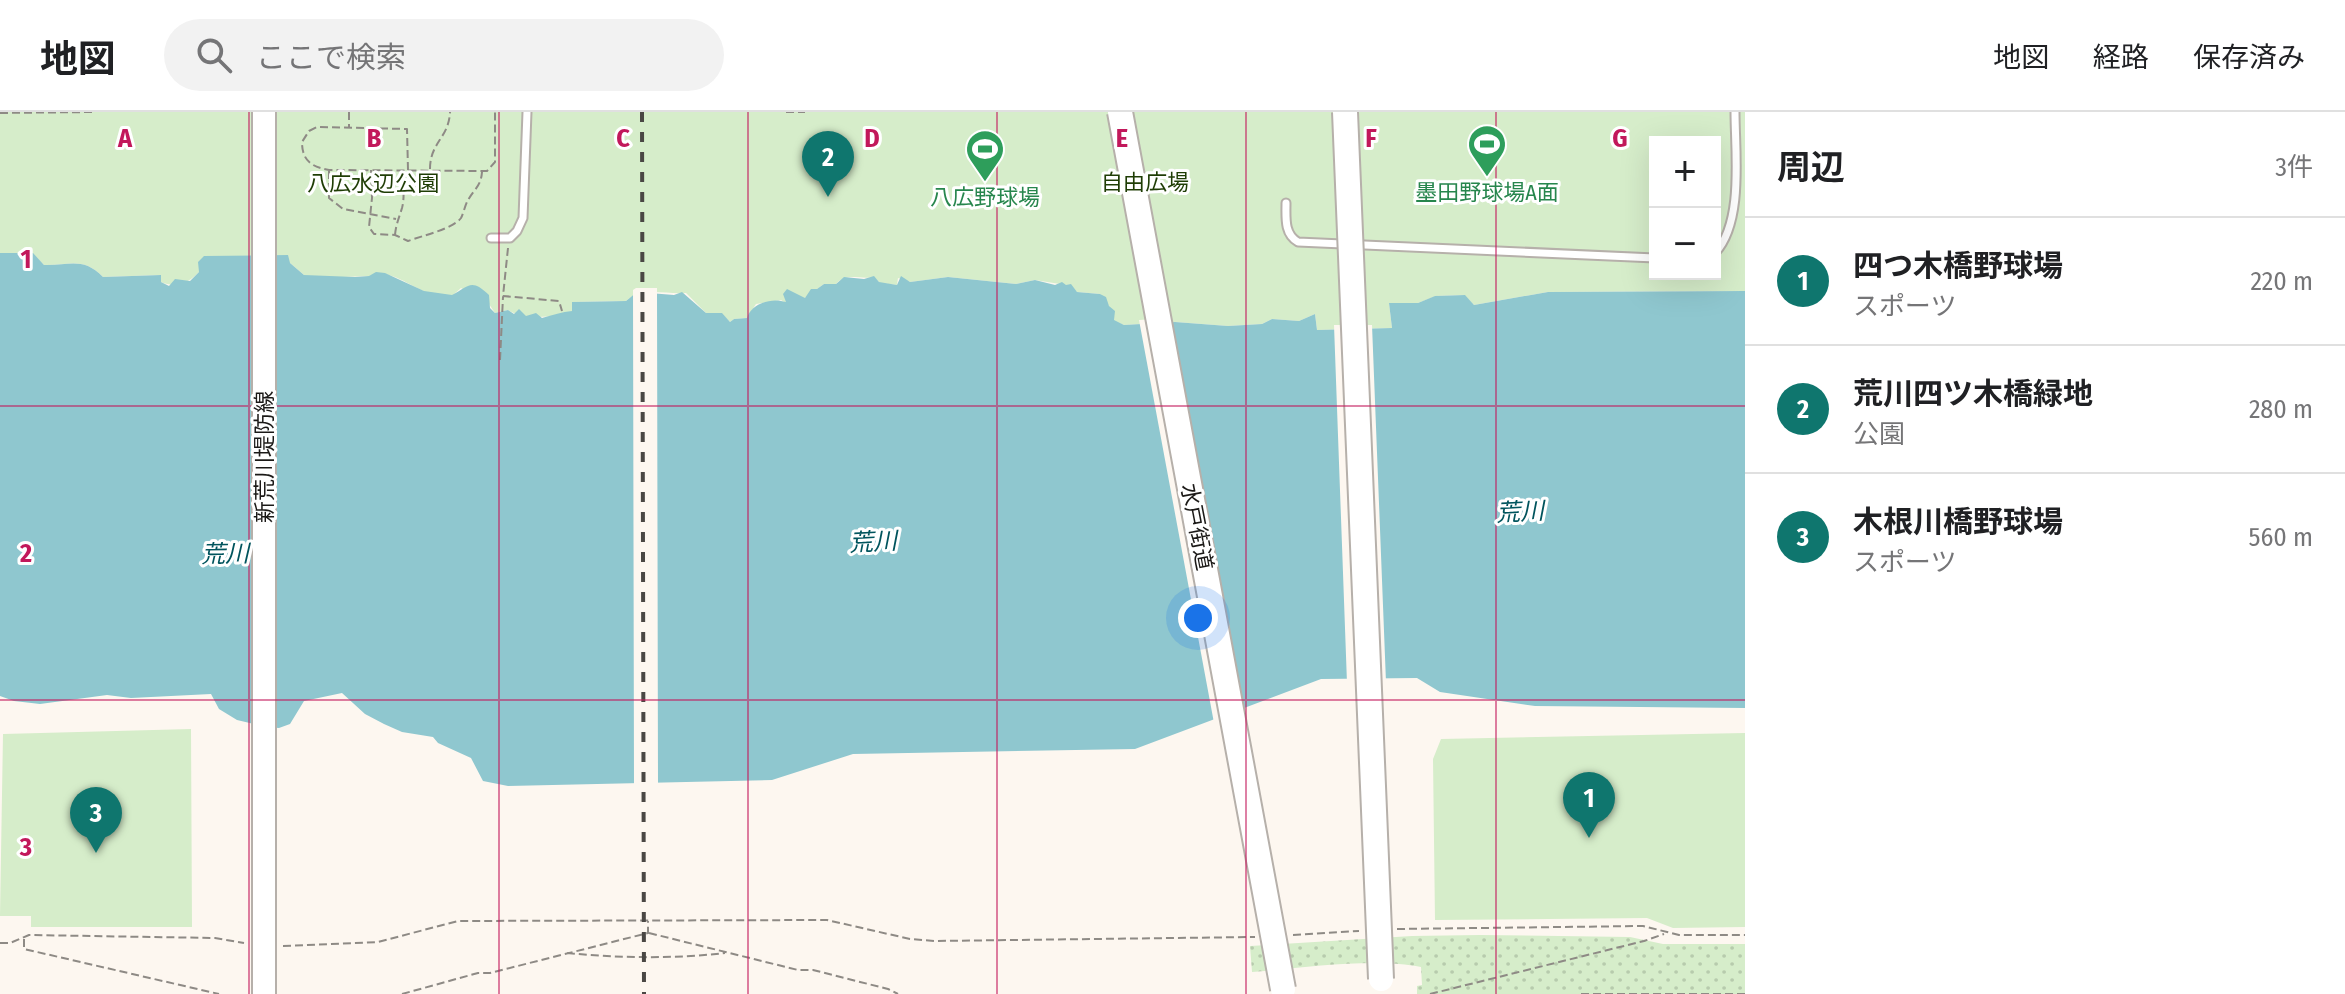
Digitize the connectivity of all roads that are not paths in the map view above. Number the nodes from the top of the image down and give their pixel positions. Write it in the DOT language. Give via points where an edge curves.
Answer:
graph roads {
  1 [pos="264,112"];
  2 [pos="527,112"];
  3 [pos="1120,112"];
  4 [pos="1345,112"];
  5 [pos="1735,112"];
  6 [pos="1286,203"];
  7 [pos="491,238"];
  8 [pos="1721,244"];
  9 [pos="1649,258"];
  10 [pos="1381,979"];
  11 [pos="1283,989"];
  12 [pos="264,994"];
  1 -- 12 [label="main road, 新荒川堤防線, bridge"];
  2 -- 7 [label="lane" via="523,218 510,238"];
  3 -- 11 [label="highway, 水戸街道, bridge"];
  4 -- 10 [label="highway, bridge"];
  5 -- 8 [label="lane" via="1735,197 1730,230"];
  6 -- 9 [label="lane" via="1286,226 1298,242"];
}
